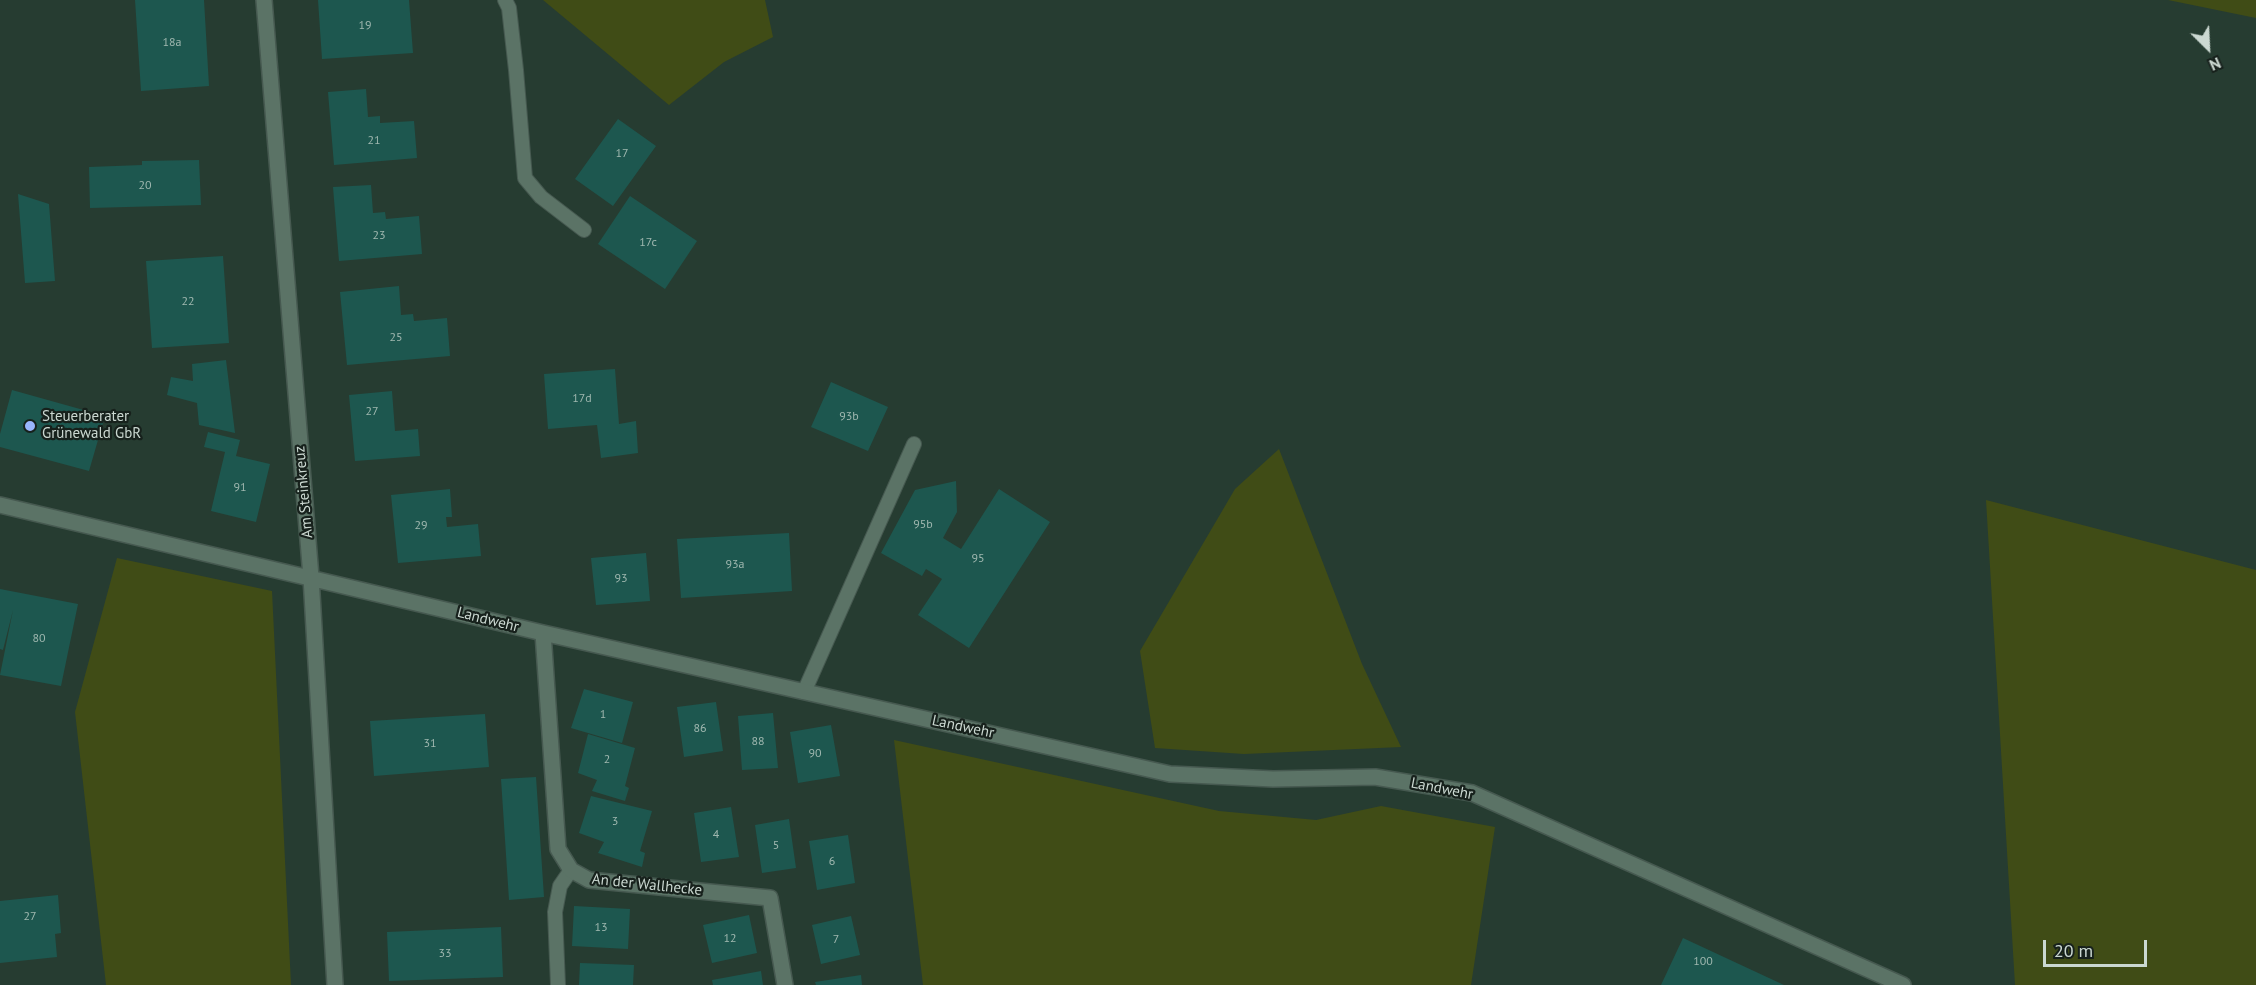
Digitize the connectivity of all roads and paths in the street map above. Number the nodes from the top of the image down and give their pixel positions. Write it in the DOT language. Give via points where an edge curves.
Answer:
graph roads {
  1 [pos="264,0"];
  2 [pos="505,0"];
  3 [pos="584,230"];
  4 [pos="914,444"];
  5 [pos="0,505"];
  6 [pos="311,577"];
  7 [pos="543,633"];
  8 [pos="804,692"];
  9 [pos="571,870"];
  10 [pos="335,985"];
  11 [pos="558,985"];
  12 [pos="785,985"];
  13 [pos="1902,985"];
  1 -- 6 [label="street, Am Steinkreuz"];
  2 -- 3 [label="lane" via="514,50 525,178 541,197"];
  4 -- 8 [label="lane"];
  5 -- 6 [label="street, Landwehr"];
  6 -- 7 [label="street, Landwehr"];
  6 -- 10 [label="street, Am Steinkreuz"];
  7 -- 8 [label="street, Landwehr"];
  7 -- 9 [label="street, An der Wallhecke" via="558,849"];
  8 -- 13 [label="street, Landwehr" via="1170,774 1273,779 1375,777 1472,793"];
  9 -- 11 [label="lane" via="560,886 555,912"];
  9 -- 12 [label="street, An der Wallhecke" via="589,880 770,898"];
}
